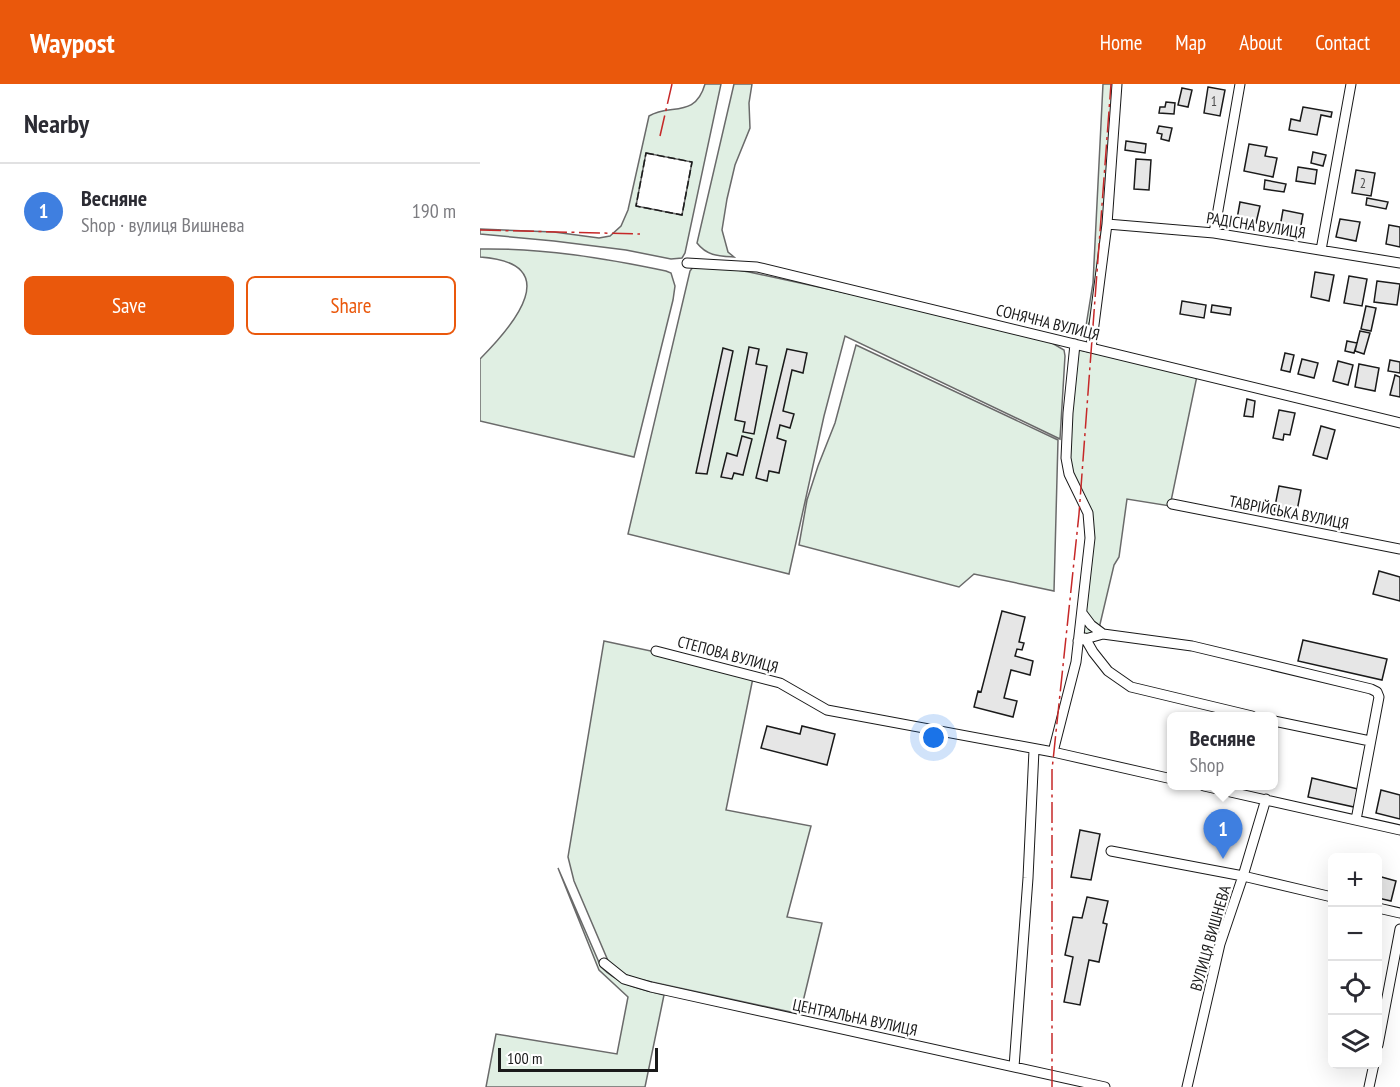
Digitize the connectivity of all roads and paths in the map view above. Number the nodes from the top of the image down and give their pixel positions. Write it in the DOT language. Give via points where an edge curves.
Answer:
graph roads {
  1 [pos="1117,84"];
  2 [pos="1240,84"];
  3 [pos="1351,84"];
  4 [pos="1107,224"];
  5 [pos="1214,232"];
  6 [pos="1321,250"];
  7 [pos="687,262"];
  8 [pos="1400,263"];
  9 [pos="1075,344"];
  10 [pos="1091,348"];
  11 [pos="1400,423"];
  12 [pos="1172,504"];
  13 [pos="1400,549"];
  14 [pos="1082,613"];
  15 [pos="1103,634"];
  16 [pos="1082,640"];
  17 [pos="657,651"];
  18 [pos="1232,712"];
  19 [pos="1278,722"];
  20 [pos="1370,741"];
  21 [pos="1034,750"];
  22 [pos="1053,752"];
  23 [pos="1167,777"];
  24 [pos="1223,790"];
  25 [pos="1266,799"];
  26 [pos="1356,820"];
  27 [pos="1400,830"];
  28 [pos="1111,851"];
  29 [pos="1244,876"];
  30 [pos="1328,896"];
  31 [pos="1382,909"];
  32 [pos="1400,913"];
  33 [pos="1400,929"];
  34 [pos="604,963"];
  35 [pos="1382,1020"];
  36 [pos="1014,1067"];
  37 [pos="1373,1069"];
  38 [pos="1105,1087"];
  39 [pos="1187,1087"];
  40 [pos="1369,1087"];
  1 -- 4 [label="street"];
  2 -- 5 [label="street"];
  3 -- 6 [label="street"];
  4 -- 5 [label="street, РАДІСНА ВУЛИЦЯ"];
  4 -- 10 [label="street"];
  5 -- 6 [label="street, РАДІСНА ВУЛИЦЯ"];
  6 -- 8 [label="street, РАДІСНА ВУЛИЦЯ"];
  7 -- 9 [label="street, СОНЯЧНА ВУЛИЦЯ" via="757,267"];
  9 -- 10 [label="street, СОНЯЧНА ВУЛИЦЯ"];
  9 -- 14 [label="street" via="1066,458 1090,525"];
  10 -- 11 [label="street, СОНЯЧНА ВУЛИЦЯ"];
  12 -- 13 [label="street, ТАВРІЙСЬКА ВУЛИЦЯ"];
  14 -- 15 [label="street"];
  14 -- 16 [label="street"];
  15 -- 16 [label="street"];
  15 -- 20 [label="street" via="1192,646 1371,689 1379,697"];
  16 -- 18 [label="street" via="1108,671 1131,687"];
  16 -- 22 [label="street"];
  17 -- 21 [label="street, СТЕПОВА ВУЛИЦЯ" via="780,683 827,710"];
  19 -- 20 [label="street"];
  20 -- 26 [label="street"];
  21 -- 22 [label="street, СТЕПОВА ВУЛИЦЯ"];
  21 -- 36 [label="street"];
  22 -- 23 [label="street, СТЕПОВА ВУЛИЦЯ"];
  24 -- 25 [label="street"];
  25 -- 26 [label="street"];
  25 -- 29 [label="street, ВУЛИЦЯ ВИШНЕВА"];
  26 -- 27 [label="street"];
  28 -- 29 [label="street"];
  29 -- 30 [label="street"];
  29 -- 39 [label="street, ВУЛИЦЯ ВИШНЕВА" via="1220,944"];
  31 -- 32 [label="street"];
  33 -- 35 [label="street"];
  34 -- 36 [label="street, ЦЕНТРАЛЬНА ВУЛИЦЯ" via="624,979 651,987"];
  36 -- 38 [label="street, ЦЕНТРАЛЬНА ВУЛИЦЯ"];
  37 -- 40 [label="street"];
}
